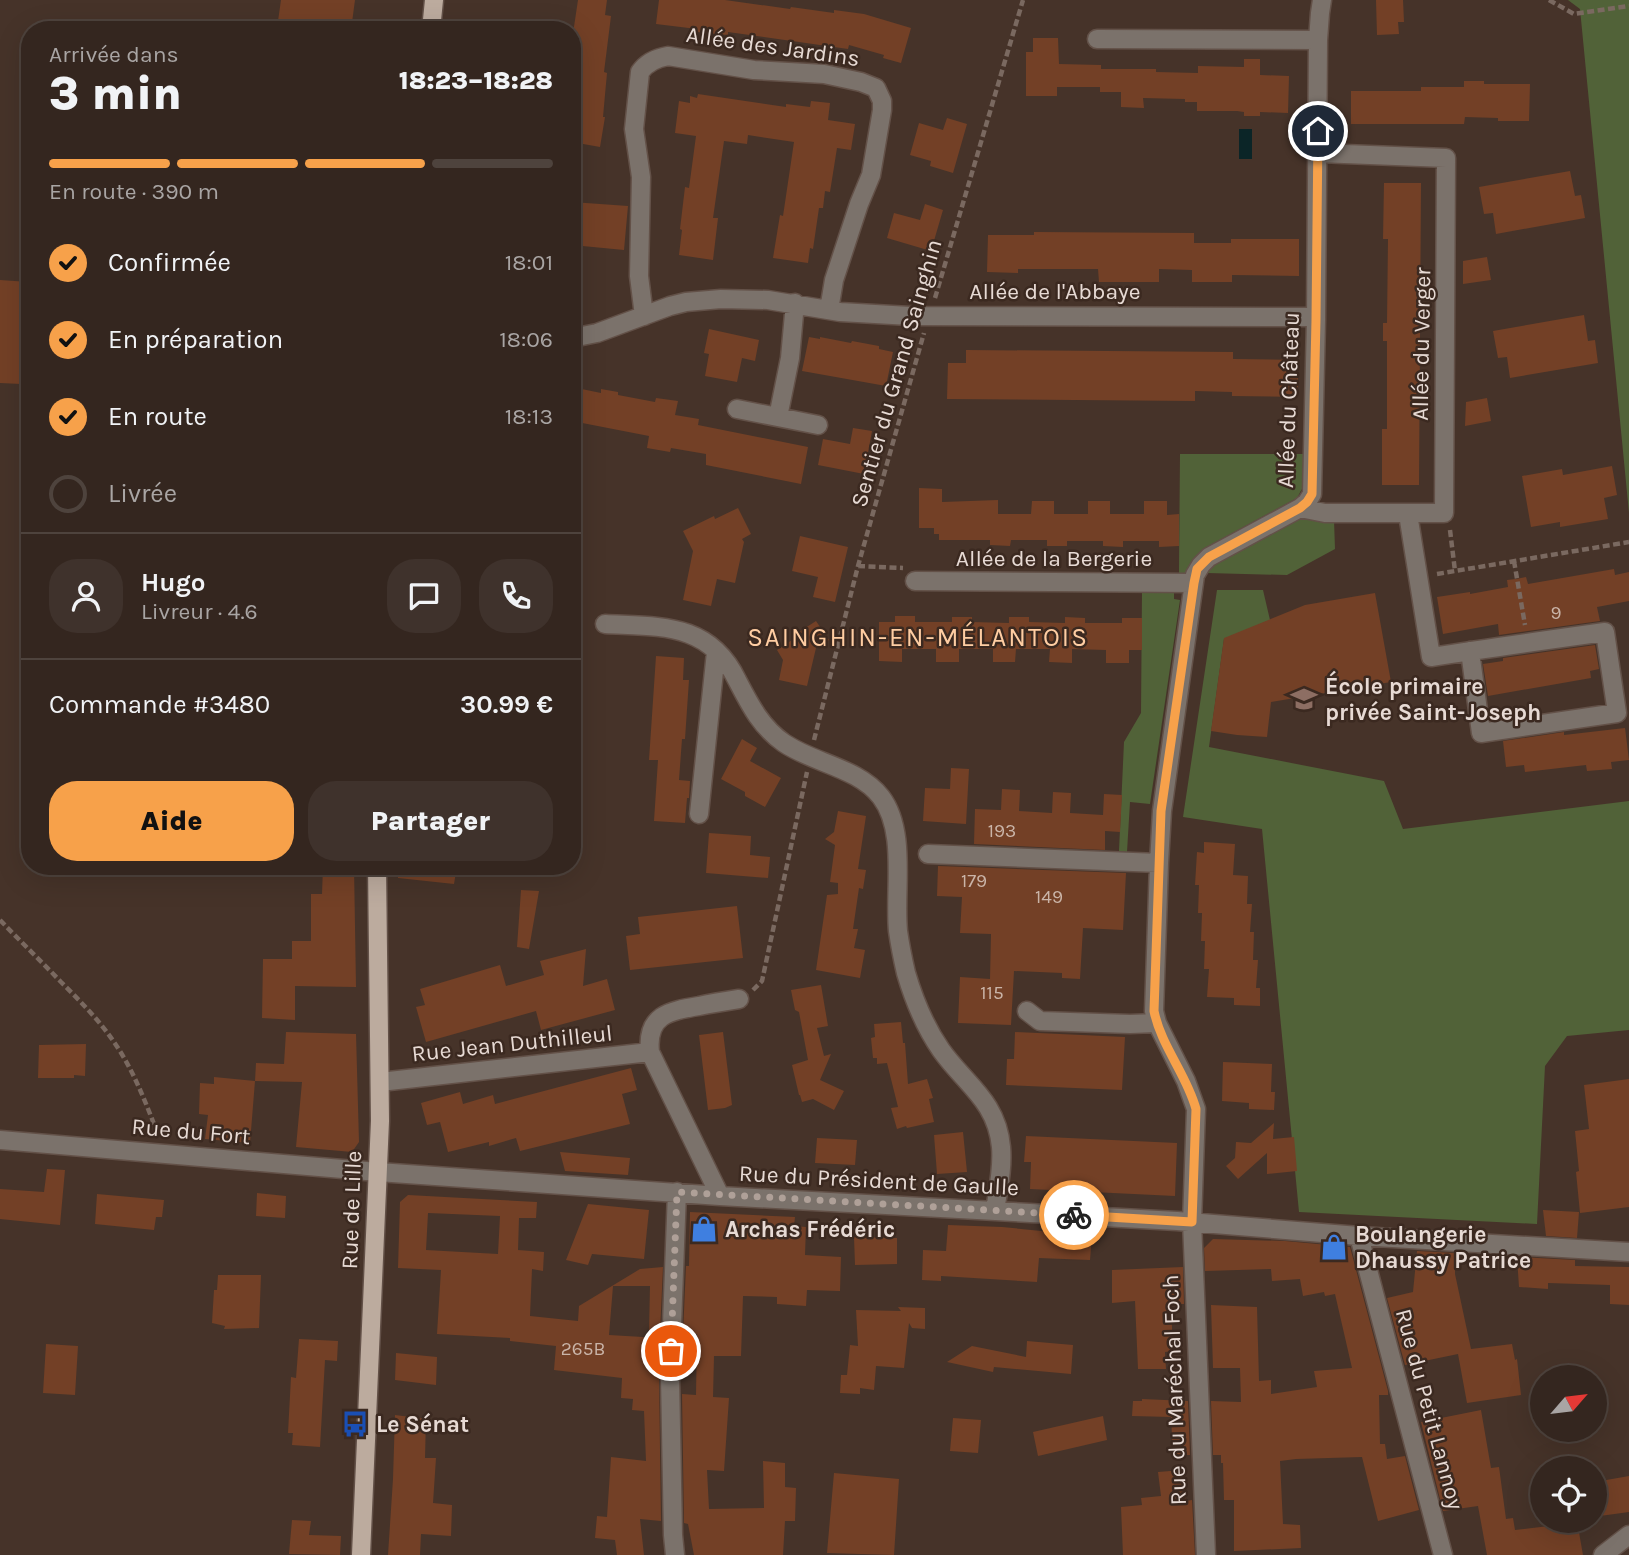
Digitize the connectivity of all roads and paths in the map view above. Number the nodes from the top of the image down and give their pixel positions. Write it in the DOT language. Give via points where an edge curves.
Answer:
graph roads {
  1 [pos="434,0"];
  2 [pos="1023,0"];
  3 [pos="1322,0"];
  4 [pos="1549,0"];
  5 [pos="1629,6"];
  6 [pos="432,21"];
  7 [pos="1097,39"];
  8 [pos="1318,40"];
  9 [pos="1318,153"];
  10 [pos="795,303"];
  11 [pos="828,310"];
  12 [pos="644,316"];
  13 [pos="929,316"];
  14 [pos="1316,317"];
  15 [pos="581,336"];
  16 [pos="737,409"];
  17 [pos="778,417"];
  18 [pos="818,425"];
  19 [pos="1300,508"];
  20 [pos="1444,513"];
  21 [pos="1408,514"];
  22 [pos="1629,542"];
  23 [pos="1514,561"];
  24 [pos="858,566"];
  25 [pos="1455,571"];
  26 [pos="1418,578"];
  27 [pos="915,581"];
  28 [pos="1194,583"];
  29 [pos="605,624"];
  30 [pos="1528,643"];
  31 [pos="1470,651"];
  32 [pos="716,652"];
  33 [pos="810,757"];
  34 [pos="699,814"];
  35 [pos="928,854"];
  36 [pos="1159,863"];
  37 [pos="377,875"];
  38 [pos="0,920"];
  39 [pos="739,999"];
  40 [pos="1027,1010"];
  41 [pos="1157,1023"];
  42 [pos="650,1052"];
  43 [pos="380,1082"];
  44 [pos="0,1140"];
  45 [pos="165,1154"];
  46 [pos="378,1172"];
  47 [pos="677,1192"];
  48 [pos="720,1196"];
  49 [pos="995,1210"];
  50 [pos="1192,1222"];
  51 [pos="1359,1236"];
  52 [pos="1629,1252"];
  53 [pos="1629,1535"];
  54 [pos="361,1555"];
  55 [pos="675,1555"];
  56 [pos="1206,1555"];
  57 [pos="1443,1555"];
  58 [pos="1603,1555"];
  1 -- 6 [label="main road"];
  2 -- 13 [label="path, Sentier du Grand Sainghin"];
  3 -- 8 [label="street, Allée du Château"];
  4 -- 5 [label="path" via="1574,14"];
  7 -- 8 [label="street"];
  8 -- 9 [label="street, Allée du Château"];
  9 -- 14 [label="street, Allée du Château"];
  9 -- 20 [label="street, Allée du Verger" via="1446,159"];
  10 -- 11 [label="street, Allée de l'Abbaye"];
  10 -- 12 [label="street, Allée de l'Abbaye" via="703,300"];
  10 -- 17 [label="street"];
  11 -- 12 [label="street, Allée des Jardins" via="872,175 882,110 880,94 868,85 824,74 754,70 668,56 658,57 640,72 634,120 642,177 639,276"];
  11 -- 13 [label="street, Allée de l'Abbaye"];
  12 -- 15 [label="street, Allée de l'Abbaye"];
  13 -- 14 [label="street, Allée de l'Abbaye"];
  13 -- 24 [label="path, Sentier du Grand Sainghin"];
  14 -- 19 [label="street, Allée du Château" via="1312,494"];
  16 -- 17 [label="street"];
  17 -- 18 [label="street"];
  19 -- 21 [label="street" via="1325,513"];
  19 -- 28 [label="street, Allée du Château" via="1209,557 1197,569"];
  20 -- 21 [label="street"];
  20 -- 25 [label="path"];
  21 -- 26 [label="street"];
  22 -- 23 [label="path"];
  23 -- 25 [label="path"];
  23 -- 30 [label="path"];
  24 -- 27 [label="path" via="904,568"];
  24 -- 33 [label="path, Sentier du Grand Sainghin"];
  25 -- 26 [label="path"];
  26 -- 31 [label="street" via="1431,657"];
  27 -- 28 [label="street, Allée de la Bergerie"];
  28 -- 36 [label="street, Allée du Château" via="1161,811"];
  29 -- 32 [label="street" via="683,631"];
  30 -- 31 [label="street"];
  30 -- 31 [label="street" via="1605,632 1617,713 1481,733"];
  32 -- 33 [label="street" via="762,723 785,744"];
  32 -- 34 [label="street"];
  33 -- 39 [label="path, Sentier du Grand Sainghin" via="762,981"];
  33 -- 49 [label="street" via="861,779 888,808 895,837 898,932 906,972 939,1048 982,1097 995,1122 1002,1162"];
  35 -- 36 [label="street"];
  36 -- 41 [label="street, Allée du Château"];
  37 -- 43 [label="main road, Rue de Lille"];
  38 -- 45 [label="path" via="104,1028 131,1071"];
  39 -- 42 [label="street" via="663,1015 648,1038"];
  40 -- 41 [label="street" via="1040,1021"];
  41 -- 50 [label="street, Allée du Château" via="1196,1109"];
  42 -- 43 [label="street, Rue Jean Duthilleul"];
  42 -- 48 [label="street"];
  43 -- 46 [label="main road, Rue de Lille"];
  44 -- 45 [label="street, Rue du Fort"];
  45 -- 46 [label="street, Rue du Fort"];
  46 -- 47 [label="street, Rue du Président de Gaulle"];
  46 -- 54 [label="main road, Rue de Lille"];
  47 -- 48 [label="street, Rue du Président de Gaulle"];
  47 -- 55 [label="street" via="670,1377"];
  48 -- 49 [label="street, Rue du Président de Gaulle"];
  49 -- 50 [label="street, Rue du Président de Gaulle"];
  50 -- 51 [label="street, Rue du Président de Gaulle"];
  50 -- 56 [label="street, Rue du Maréchal Foch"];
  51 -- 52 [label="street, Rue du Président de Gaulle"];
  51 -- 57 [label="street, Rue du Petit Lannoy"];
  53 -- 58 [label="street"];
}
